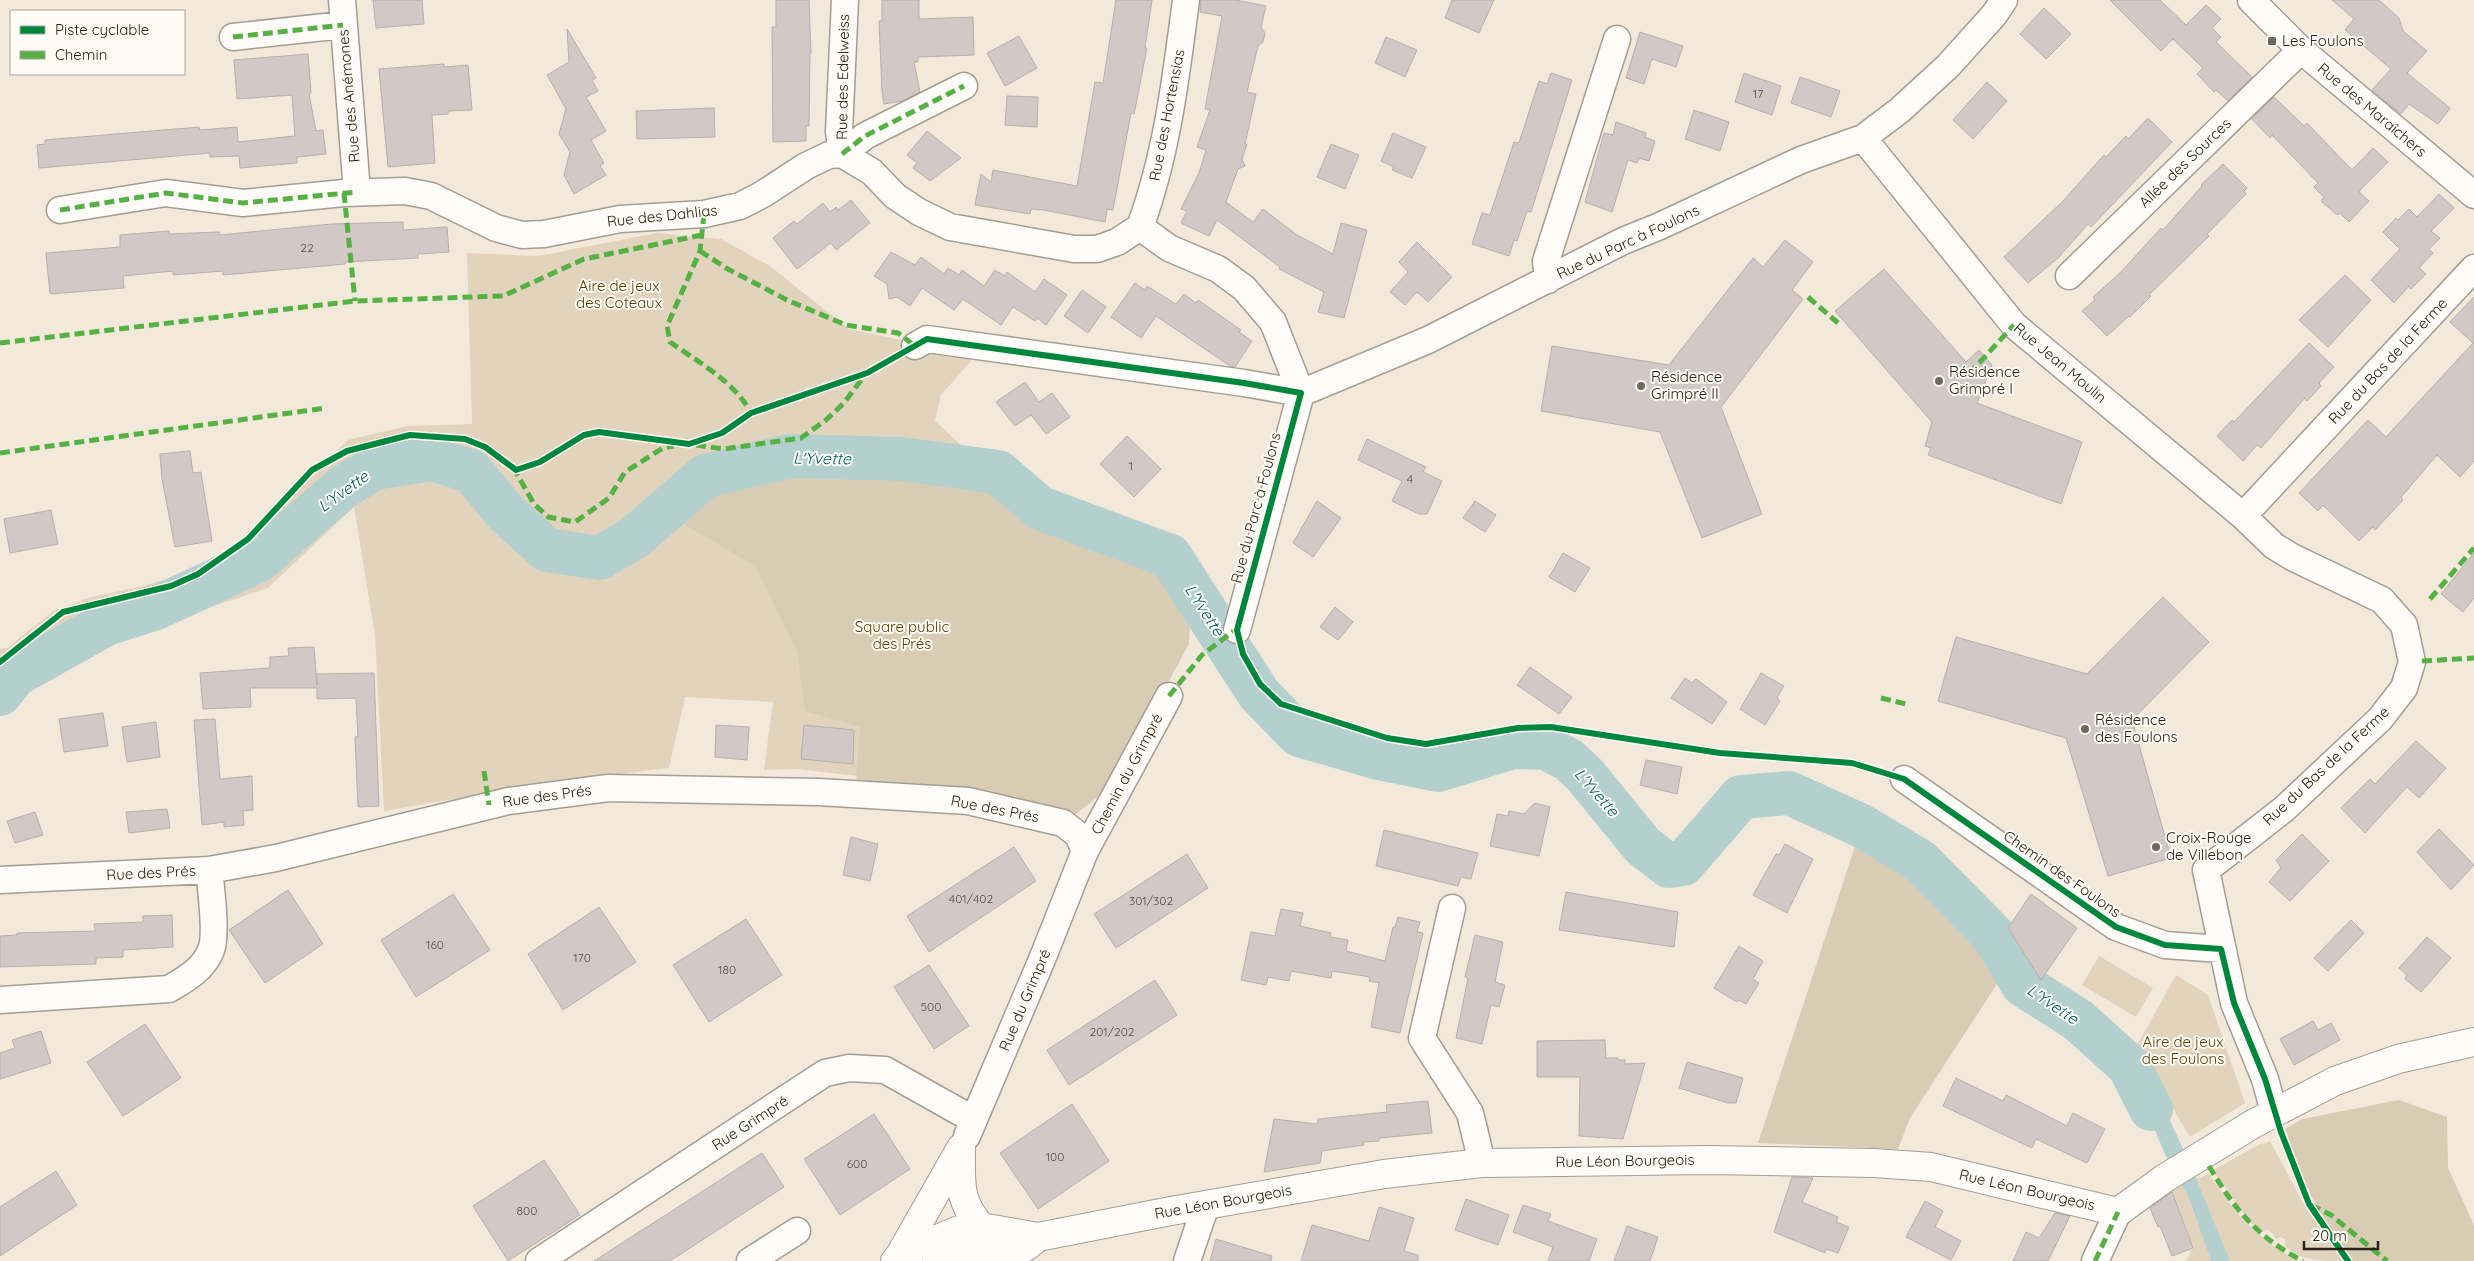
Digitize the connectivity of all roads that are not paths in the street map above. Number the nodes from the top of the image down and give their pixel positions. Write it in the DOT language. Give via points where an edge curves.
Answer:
graph roads {
  1 [pos="845,0"];
  2 [pos="1186,0"];
  3 [pos="2004,0"];
  4 [pos="2251,0"];
  5 [pos="342,12"];
  6 [pos="234,37"];
  7 [pos="1617,39"];
  8 [pos="2301,50"];
  9 [pos="964,86"];
  10 [pos="1863,138"];
  11 [pos="842,154"];
  12 [pos="357,192"];
  13 [pos="2474,195"];
  14 [pos="60,210"];
  15 [pos="1140,227"];
  16 [pos="2474,268"];
  17 [pos="2070,276"];
  18 [pos="1548,280"];
  19 [pos="915,346"];
  20 [pos="1301,393"];
  21 [pos="2243,516"];
  22 [pos="1237,630"];
  23 [pos="1169,696"];
  24 [pos="1904,780"];
  25 [pos="1085,851"];
  26 [pos="209,870"];
  27 [pos="0,880"];
  28 [pos="1452,908"];
  29 [pos="2221,950"];
  30 [pos="0,1000"];
  31 [pos="2474,1042"];
  32 [pos="2274,1112"];
  33 [pos="974,1120"];
  34 [pos="962,1148"];
  35 [pos="1482,1163"];
  36 [pos="932,1201"];
  37 [pos="1206,1205"];
  38 [pos="2118,1212"];
  39 [pos="982,1227"];
  40 [pos="797,1231"];
  41 [pos="946,1235"];
  42 [pos="1038,1237"];
  43 [pos="966,1252"];
  44 [pos="897,1258"];
  45 [pos="540,1261"];
  46 [pos="750,1261"];
  47 [pos="937,1261"];
  48 [pos="1187,1261"];
  49 [pos="2095,1261"];
  1 -- 11 [label="street, Rue des Edelweiss" via="839,132"];
  2 -- 15 [label="street, Rue des Hortensias" via="1162,158"];
  3 -- 10 [label="street, Rue du Parc à Foulons" via="1948,66 1900,110"];
  4 -- 8 [label="street, Rue des Maraîchers"];
  5 -- 6 [label="street"];
  5 -- 12 [label="street, Rue des Anémones"];
  7 -- 18 [label="street" via="1546,261"];
  8 -- 13 [label="street, Rue des Maraîchers"];
  8 -- 17 [label="street, Allée des Sources"];
  9 -- 11 [label="street" via="865,136"];
  10 -- 18 [label="street, Rue du Parc à Foulons" via="1801,160 1623,241"];
  10 -- 21 [label="street, Rue Jean Moulin" via="2014,325"];
  11 -- 12 [label="street, Rue des Dahlias" via="829,155 806,166 740,206 704,214 620,219 544,234 522,235 496,228 430,196 405,191"];
  11 -- 15 [label="street" via="872,172 896,196 919,212 950,227 1074,249 1097,249 1117,242"];
  12 -- 14 [label="street, Rue des Dahlias" via="243,203 166,193"];
  15 -- 20 [label="street" via="1169,248 1218,269 1244,288 1273,322"];
  16 -- 21 [label="street, Rue du Bas de la Ferme"];
  18 -- 20 [label="street, Rue du Parc à Foulons" via="1428,340"];
  19 -- 20 [label="street" via="927,339"];
  20 -- 22 [label="street, Rue du Parc à Foulons"];
  21 -- 29 [label="street, Rue du Bas de la Ferme" via="2280,550 2382,600 2404,625 2412,662 2404,688 2380,719 2284,809 2206,870"];
  23 -- 25 [label="street, Chemin du Grimpré"];
  24 -- 29 [label="street, Chemin des Foulons" via="2116,927 2165,945"];
  25 -- 26 [label="street, Rue des Prés" via="1078,835 1063,823 968,801 817,792 608,788 508,801 276,858"];
  25 -- 33 [label="street, Rue du Grimpré"];
  26 -- 27 [label="street, Rue des Prés"];
  26 -- 30 [label="street" via="214,916 212,949 204,964 189,978 169,989"];
  28 -- 35 [label="street" via="1422,1038 1470,1113"];
  29 -- 32 [label="street, Rue du Bas de la Ferme" via="2234,1003"];
  31 -- 32 [label="street" via="2398,1059 2335,1081"];
  32 -- 38 [label="street" via="2196,1158"];
  33 -- 34 [label="street, Rue du Grimpré"];
  33 -- 45 [label="street, Rue Grimpré" via="885,1070 849,1068 825,1074"];
  34 -- 36 [label="street"];
  34 -- 39 [label="street" via="964,1198 968,1210"];
  35 -- 37 [label="street, Rue Léon Bourgeois" via="1384,1174"];
  35 -- 38 [label="street, Rue Léon Bourgeois" via="1708,1160 1931,1167"];
  36 -- 41 [label="street"];
  36 -- 44 [label="street"];
  37 -- 42 [label="street, Rue Léon Bourgeois"];
  37 -- 48 [label="street"];
  38 -- 49 [label="street"];
  39 -- 41 [label="street, Rue Léon Bourgeois"];
  39 -- 42 [label="street, Rue Léon Bourgeois"];
  40 -- 46 [label="street"];
  41 -- 43 [label="street"];
  41 -- 44 [label="street, Rue Léon Bourgeois"];
  42 -- 43 [label="street, Rue Léon Bourgeois" via="1022,1249 1007,1253"];
  43 -- 47 [label="street, Rue Léon Bourgeois"];
}
